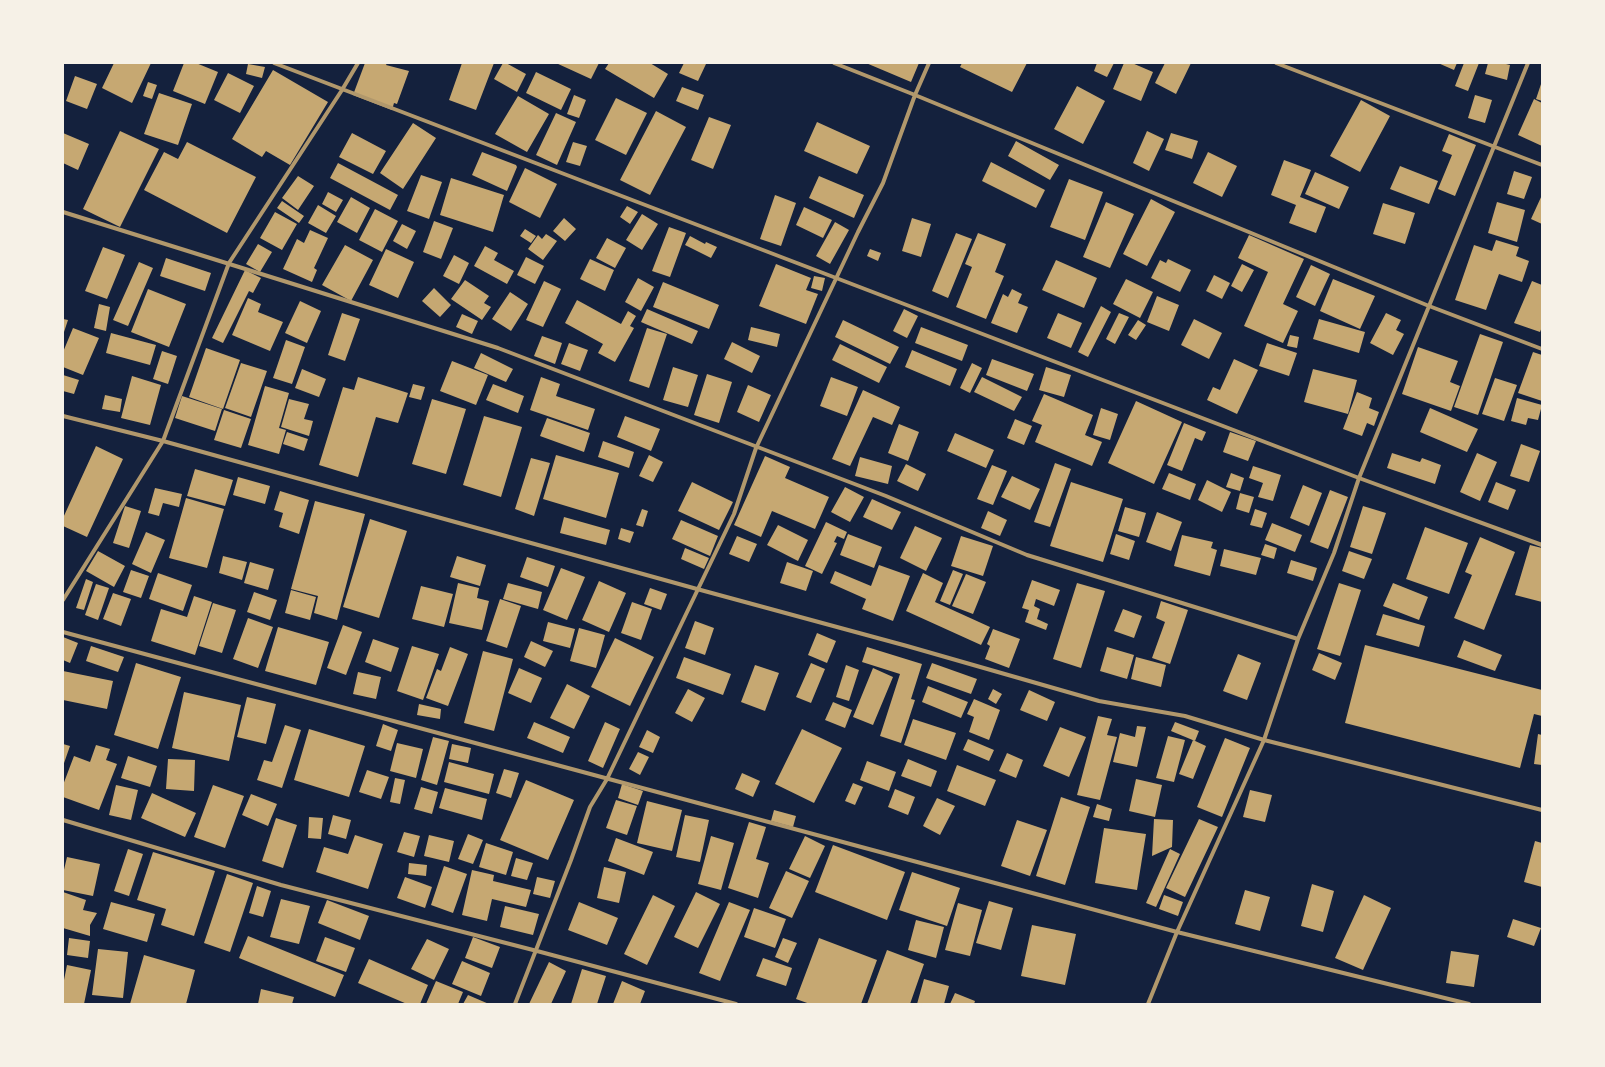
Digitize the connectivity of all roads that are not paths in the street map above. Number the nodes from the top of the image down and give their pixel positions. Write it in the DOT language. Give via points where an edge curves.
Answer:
graph roads {
  1 [pos="274,63"];
  2 [pos="358,63"];
  3 [pos="834,63"];
  4 [pos="929,63"];
  5 [pos="1276,63"];
  6 [pos="1528,63"];
  7 [pos="342,90"];
  8 [pos="915,95"];
  9 [pos="1494,146"];
  10 [pos="1542,165"];
  11 [pos="63,212"];
  12 [pos="229,263"];
  13 [pos="838,278"];
  14 [pos="1429,306"];
  15 [pos="1542,349"];
  16 [pos="63,416"];
  17 [pos="163,442"];
  18 [pos="756,448"];
  19 [pos="1359,478"];
  20 [pos="1542,545"];
  21 [pos="697,589"];
  22 [pos="63,600"];
  23 [pos="63,632"];
  24 [pos="1298,639"];
  25 [pos="1264,740"];
  26 [pos="607,779"];
  27 [pos="1542,810"];
  28 [pos="63,820"];
  29 [pos="1177,932"];
  30 [pos="536,951"];
  31 [pos="515,1004"];
  32 [pos="736,1004"];
  33 [pos="1148,1004"];
  34 [pos="1469,1004"];
  1 -- 7 [label="street"];
  2 -- 7 [label="street"];
  3 -- 8 [label="street"];
  4 -- 8 [label="street"];
  5 -- 9 [label="street"];
  6 -- 9 [label="street"];
  7 -- 12 [label="street"];
  7 -- 13 [label="street"];
  8 -- 13 [label="street" via="883,183"];
  8 -- 14 [label="street"];
  9 -- 10 [label="street"];
  9 -- 14 [label="street"];
  11 -- 12 [label="street"];
  12 -- 17 [label="street"];
  12 -- 18 [label="street" via="498,348"];
  13 -- 18 [label="street"];
  13 -- 19 [label="street"];
  14 -- 15 [label="street"];
  14 -- 19 [label="street"];
  16 -- 17 [label="street"];
  17 -- 21 [label="street"];
  17 -- 22 [label="street"];
  18 -- 21 [label="street" via="734,514"];
  18 -- 24 [label="street" via="886,496 1027,555"];
  19 -- 20 [label="street"];
  19 -- 24 [label="street" via="1334,553"];
  21 -- 25 [label="street" via="1099,701 1185,716"];
  21 -- 26 [label="street"];
  23 -- 26 [label="street"];
  24 -- 25 [label="street"];
  25 -- 27 [label="street"];
  25 -- 29 [label="street"];
  26 -- 29 [label="street"];
  26 -- 30 [label="street" via="590,807"];
  28 -- 30 [label="street" via="281,885"];
  29 -- 33 [label="street"];
  29 -- 34 [label="street"];
  30 -- 31 [label="street"];
  30 -- 32 [label="street"];
}
